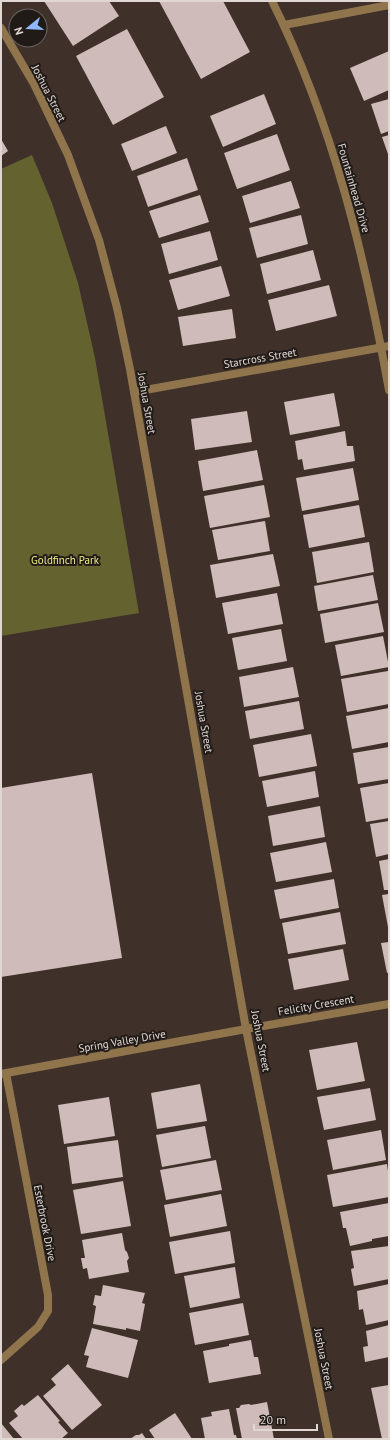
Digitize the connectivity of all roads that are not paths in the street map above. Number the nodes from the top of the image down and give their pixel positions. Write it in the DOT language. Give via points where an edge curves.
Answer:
graph roads {
  1 [pos="272,1"];
  2 [pos="389,5"];
  3 [pos="284,25"];
  4 [pos="1,28"];
  5 [pos="385,347"];
  6 [pos="389,390"];
  7 [pos="134,392"];
  8 [pos="389,1004"];
  9 [pos="246,1029"];
  10 [pos="3,1074"];
  11 [pos="1,1360"];
  12 [pos="329,1439"];
  1 -- 3 [label="street, Fountainhead Drive"];
  2 -- 3 [label="street"];
  3 -- 5 [label="street, Fountainhead Drive" via="314,99 344,190"];
  4 -- 7 [label="street, Joshua Street" via="34,84 68,155 99,240 117,308"];
  5 -- 6 [label="street, Fountainhead Drive"];
  5 -- 7 [label="street, Starcross Street"];
  7 -- 9 [label="street, Joshua Street"];
  8 -- 9 [label="street, Felicity Crescent"];
  9 -- 10 [label="street, Spring Valley Drive"];
  9 -- 12 [label="street, Joshua Street"];
  10 -- 11 [label="street, Esterbrook Drive" via="48,1295 48,1311 38,1327"];
}
